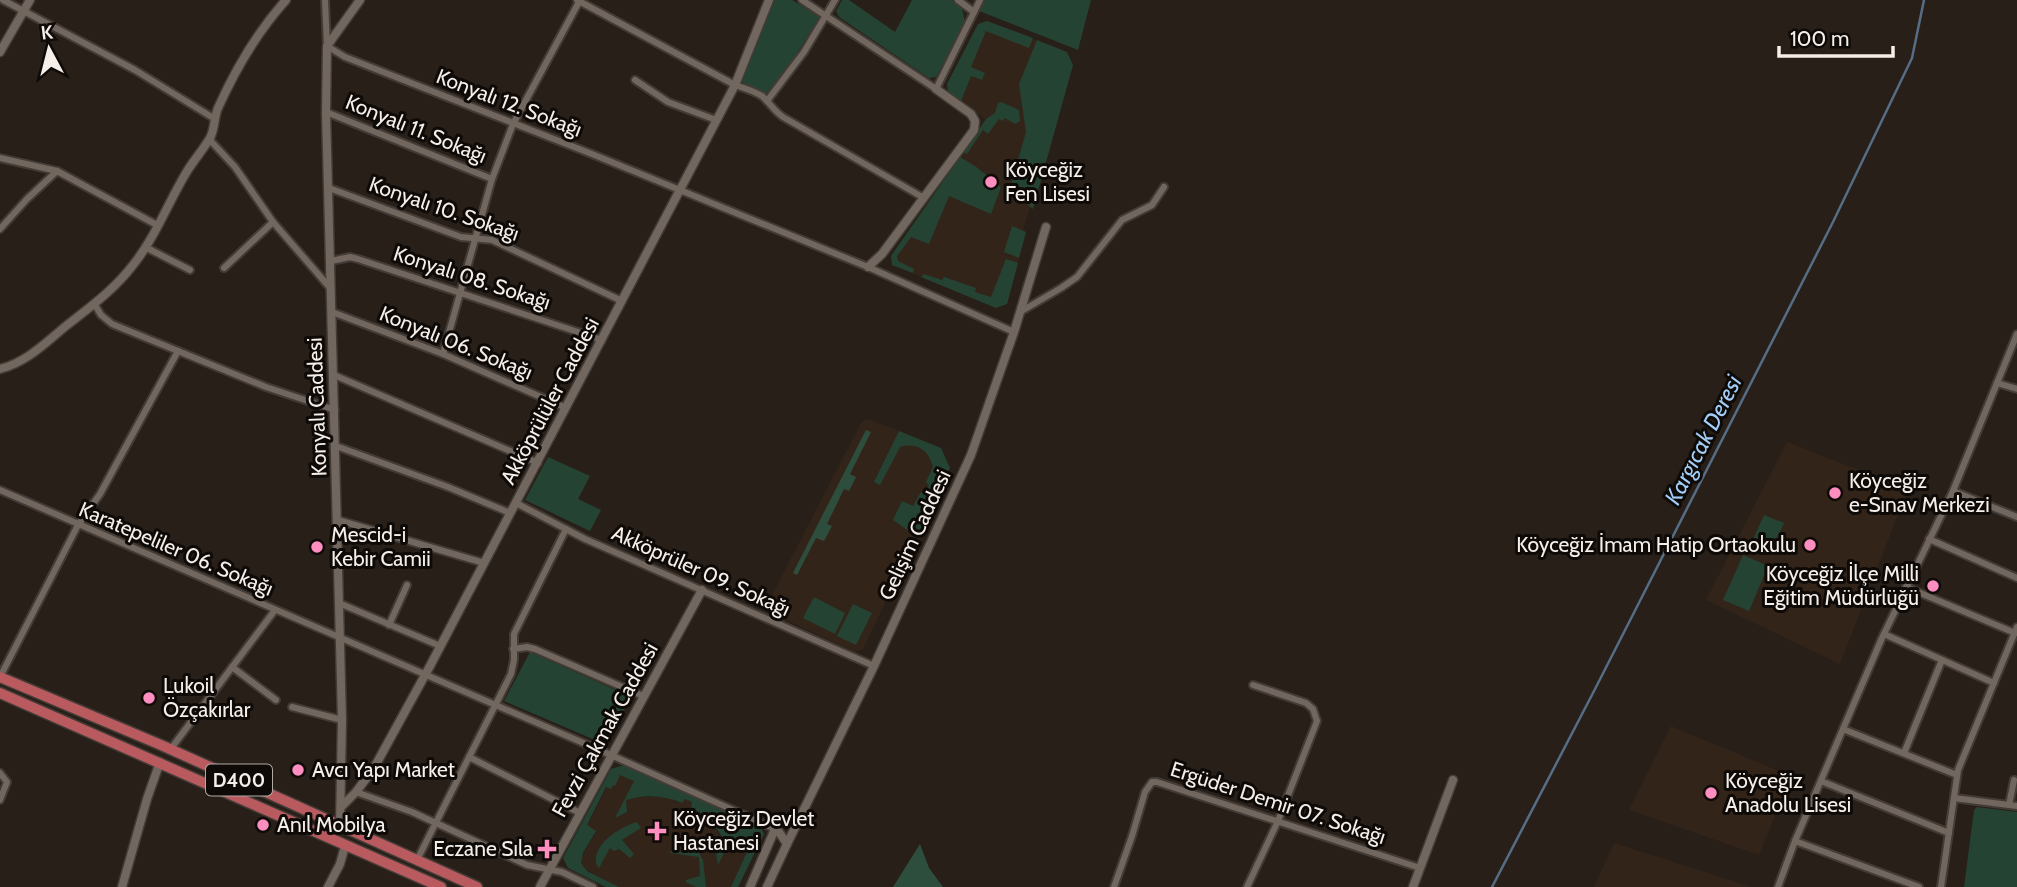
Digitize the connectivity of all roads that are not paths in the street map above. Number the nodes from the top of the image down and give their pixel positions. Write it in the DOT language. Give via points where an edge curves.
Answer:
graph roads {
  1 [pos="3,0"];
  2 [pos="30,0"];
  3 [pos="286,0"];
  4 [pos="325,0"];
  5 [pos="360,0"];
  6 [pos="579,0"];
  7 [pos="769,0"];
  8 [pos="802,0"];
  9 [pos="835,0"];
  10 [pos="958,0"];
  11 [pos="980,0"];
  12 [pos="23,10"];
  13 [pos="974,12"];
  14 [pos="826,16"];
  15 [pos="327,46"];
  16 [pos="0,52"];
  17 [pos="635,80"];
  18 [pos="735,85"];
  19 [pos="936,89"];
  20 [pos="767,101"];
  21 [pos="326,112"];
  22 [pos="215,119"];
  23 [pos="716,120"];
  24 [pos="513,124"];
  25 [pos="209,139"];
  26 [pos="0,158"];
  27 [pos="57,171"];
  28 [pos="492,179"];
  29 [pos="1164,187"];
  30 [pos="329,188"];
  31 [pos="679,190"];
  32 [pos="924,198"];
  33 [pos="273,222"];
  34 [pos="157,225"];
  35 [pos="1046,227"];
  36 [pos="0,229"];
  37 [pos="475,239"];
  38 [pos="145,247"];
  39 [pos="331,261"];
  40 [pos="868,267"];
  41 [pos="224,268"];
  42 [pos="190,270"];
  43 [pos="331,289"];
  44 [pos="459,292"];
  45 [pos="622,301"];
  46 [pos="94,305"];
  47 [pos="332,312"];
  48 [pos="1020,313"];
  49 [pos="1014,332"];
  50 [pos="2017,334"];
  51 [pos="602,340"];
  52 [pos="178,351"];
  53 [pos="443,354"];
  54 [pos="0,369"];
  55 [pos="334,375"];
  56 [pos="1997,383"];
  57 [pos="2017,389"];
  58 [pos="566,408"];
  59 [pos="335,410"];
  60 [pos="336,446"];
  61 [pos="538,463"];
  62 [pos="0,491"];
  63 [pos="1952,491"];
  64 [pos="516,503"];
  65 [pos="510,513"];
  66 [pos="2017,517"];
  67 [pos="338,520"];
  68 [pos="78,525"];
  69 [pos="566,529"];
  70 [pos="1929,539"];
  71 [pos="484,563"];
  72 [pos="2017,578"];
  73 [pos="407,585"];
  74 [pos="1906,587"];
  75 [pos="702,590"];
  76 [pos="339,603"];
  77 [pos="275,610"];
  78 [pos="389,625"];
  79 [pos="2016,630"];
  80 [pos="1884,634"];
  81 [pos="340,638"];
  82 [pos="440,646"];
  83 [pos="513,649"];
  84 [pos="1942,660"];
  85 [pos="874,666"];
  86 [pos="232,667"];
  87 [pos="425,676"];
  88 [pos="0,677"];
  89 [pos="1994,683"];
  90 [pos="1253,685"];
  91 [pos="0,693"];
  92 [pos="643,696"];
  93 [pos="276,700"];
  94 [pos="495,705"];
  95 [pos="292,707"];
  96 [pos="342,720"];
  97 [pos="1843,729"];
  98 [pos="170,750"];
  99 [pos="1903,753"];
  100 [pos="611,755"];
  101 [pos="469,757"];
  102 [pos="160,762"];
  103 [pos="0,773"];
  104 [pos="1957,775"];
  105 [pos="1453,780"];
  106 [pos="2014,780"];
  107 [pos="1821,781"];
  108 [pos="356,792"];
  109 [pos="1954,799"];
  110 [pos="0,800"];
  111 [pos="2013,805"];
  112 [pos="341,807"];
  113 [pos="580,813"];
  114 [pos="1278,821"];
  115 [pos="436,823"];
  116 [pos="340,825"];
  117 [pos="775,830"];
  118 [pos="1949,833"];
  119 [pos="1795,841"];
  120 [pos="787,844"];
  121 [pos="345,846"];
  122 [pos="417,860"];
  123 [pos="1420,868"];
  124 [pos="550,869"];
  125 [pos="438,886"];
  126 [pos="122,887"];
  127 [pos="328,887"];
  128 [pos="477,887"];
  129 [pos="540,887"];
  130 [pos="593,887"];
  131 [pos="750,887"];
  132 [pos="767,887"];
  133 [pos="1114,887"];
  134 [pos="1247,887"];
  135 [pos="1413,887"];
  136 [pos="1778,887"];
  137 [pos="1919,887"];
  138 [pos="1941,887"];
  1 -- 12 [label="street"];
  2 -- 12 [label="street"];
  3 -- 22 [label="street" via="250,46"];
  4 -- 15 [label="street"];
  5 -- 15 [label="street"];
  6 -- 18 [label="street"];
  6 -- 24 [label="street"];
  7 -- 18 [label="street, Akköprülüler Caddesi"];
  8 -- 14 [label="street"];
  9 -- 14 [label="street"];
  10 -- 13 [label="street"];
  11 -- 13 [label="street"];
  12 -- 16 [label="street"];
  12 -- 22 [label="street"];
  13 -- 19 [label="street"];
  14 -- 19 [label="street"];
  14 -- 20 [label="street"];
  15 -- 21 [label="street, Konyalı Caddesi"];
  15 -- 24 [label="street, Konyalı 12. Sokağı"];
  17 -- 23 [label="street" via="668,102"];
  18 -- 20 [label="street"];
  18 -- 23 [label="street, Akköprülüler Caddesi"];
  19 -- 32 [label="street" via="971,114 975,125"];
  20 -- 32 [label="street" via="783,117"];
  21 -- 28 [label="street, Konyalı 11. Sokağı"];
  21 -- 30 [label="street, Konyalı Caddesi"];
  22 -- 25 [label="street"];
  23 -- 31 [label="street, Akköprülüler Caddesi"];
  24 -- 28 [label="street"];
  24 -- 31 [label="street, Konyalı 12. Sokağı"];
  25 -- 33 [label="street"];
  25 -- 34 [label="street"];
  26 -- 27 [label="street"];
  27 -- 34 [label="street"];
  27 -- 36 [label="street"];
  28 -- 37 [label="street"];
  29 -- 48 [label="street" via="1152,205 1122,220 1077,277"];
  30 -- 37 [label="street, Konyalı 10. Sokağı"];
  30 -- 39 [label="street, Konyalı Caddesi"];
  31 -- 40 [label="street, Konyalı 12. Sokağı"];
  31 -- 45 [label="street, Akköprülüler Caddesi"];
  32 -- 40 [label="street"];
  33 -- 41 [label="street"];
  33 -- 43 [label="street"];
  34 -- 38 [label="street"];
  35 -- 48 [label="street, Gelişim Caddesi"];
  37 -- 44 [label="street"];
  37 -- 45 [label="street, Konyalı 10. Sokağı" via="492,240"];
  38 -- 42 [label="street"];
  38 -- 46 [label="street"];
  39 -- 43 [label="street, Konyalı Caddesi"];
  39 -- 44 [label="street, Konyalı 08. Sokağı" via="350,257"];
  40 -- 49 [label="street, Konyalı 12. Sokağı"];
  43 -- 47 [label="street, Konyalı Caddesi"];
  44 -- 51 [label="street, Konyalı 08. Sokağı"];
  44 -- 53 [label="street"];
  45 -- 51 [label="street, Akköprülüler Caddesi"];
  46 -- 52 [label="street" via="112,324"];
  46 -- 54 [label="street" via="32,355"];
  47 -- 53 [label="street, Konyalı 06. Sokağı"];
  47 -- 55 [label="street, Konyalı Caddesi"];
  48 -- 49 [label="street, Gelişim Caddesi"];
  49 -- 85 [label="street, Gelişim Caddesi" via="971,455"];
  50 -- 56 [label="street"];
  51 -- 58 [label="street, Akköprülüler Caddesi"];
  52 -- 59 [label="street"];
  52 -- 68 [label="street" via="100,494"];
  53 -- 58 [label="street, Konyalı 06. Sokağı"];
  55 -- 59 [label="street, Konyalı Caddesi"];
  55 -- 61 [label="street"];
  56 -- 57 [label="street"];
  56 -- 63 [label="street"];
  58 -- 61 [label="street, Akköprülüler Caddesi"];
  59 -- 60 [label="street, Konyalı Caddesi"];
  60 -- 65 [label="street"];
  60 -- 67 [label="street, Konyalı Caddesi"];
  61 -- 64 [label="street, Akköprülüler Caddesi"];
  62 -- 68 [label="street, Karatepeliler 06. Sokağı"];
  63 -- 66 [label="street"];
  63 -- 70 [label="street"];
  64 -- 65 [label="street, Akköprülüler Caddesi"];
  64 -- 69 [label="street, Akköprüler 09. Sokağı"];
  65 -- 71 [label="street, Akköprülüler Caddesi"];
  67 -- 71 [label="street"];
  67 -- 76 [label="street, Konyalı Caddesi"];
  68 -- 77 [label="street, Karatepeliler 06. Sokağı"];
  68 -- 88 [label="street"];
  69 -- 75 [label="street, Akköprüler 09. Sokağı"];
  69 -- 83 [label="street" via="514,634"];
  70 -- 72 [label="street"];
  70 -- 74 [label="street"];
  71 -- 82 [label="street, Akköprülüler Caddesi"];
  73 -- 78 [label="street"];
  74 -- 79 [label="street"];
  74 -- 80 [label="street"];
  75 -- 85 [label="street, Akköprüler 09. Sokağı"];
  75 -- 92 [label="street, Fevzi Çakmak Caddesi"];
  76 -- 78 [label="street"];
  76 -- 81 [label="street, Konyalı Caddesi"];
  77 -- 81 [label="street, Karatepeliler 06. Sokağı"];
  77 -- 86 [label="street"];
  78 -- 82 [label="street"];
  79 -- 89 [label="street"];
  80 -- 84 [label="street"];
  80 -- 97 [label="street"];
  81 -- 87 [label="street, Karatepeliler 06. Sokağı"];
  81 -- 96 [label="street, Konyalı Caddesi"];
  82 -- 87 [label="street, Akköprülüler Caddesi"];
  83 -- 92 [label="street" via="535,649"];
  83 -- 94 [label="street" via="513,667"];
  84 -- 89 [label="street"];
  84 -- 99 [label="street"];
  85 -- 120 [label="street, Gelişim Caddesi"];
  86 -- 93 [label="street"];
  86 -- 98 [label="street"];
  87 -- 94 [label="street, Karatepeliler 06. Sokağı"];
  87 -- 108 [label="street, Akköprülüler Caddesi"];
  88 -- 98 [label="highway, D400"];
  89 -- 104 [label="street"];
  90 -- 114 [label="street" via="1299,699 1316,715 1316,726"];
  91 -- 102 [label="highway, D400"];
  92 -- 100 [label="street, Fevzi Çakmak Caddesi"];
  94 -- 100 [label="street, Karatepeliler 06. Sokağı"];
  94 -- 101 [label="street"];
  95 -- 96 [label="street"];
  96 -- 112 [label="street, Konyalı Caddesi"];
  97 -- 99 [label="street"];
  97 -- 107 [label="street"];
  98 -- 116 [label="highway, D400"];
  99 -- 104 [label="street"];
  100 -- 113 [label="street, Fevzi Çakmak Caddesi"];
  100 -- 117 [label="street, Karatepeliler 06. Sokağı"];
  101 -- 113 [label="street"];
  101 -- 115 [label="street"];
  102 -- 121 [label="highway, D400"];
  102 -- 126 [label="street"];
  103 -- 110 [label="street" via="6,782"];
  104 -- 109 [label="street"];
  105 -- 123 [label="street"];
  106 -- 111 [label="street"];
  107 -- 118 [label="street"];
  107 -- 119 [label="street"];
  108 -- 112 [label="street, Akköprülüler Caddesi"];
  108 -- 115 [label="street"];
  109 -- 111 [label="street"];
  109 -- 118 [label="street"];
  112 -- 116 [label="street, Konyalı Caddesi"];
  113 -- 124 [label="street, Fevzi Çakmak Caddesi"];
  114 -- 123 [label="street, Ergüder Demir 07. Sokağı"];
  114 -- 133 [label="street, Ergüder Demir 07. Sokağı" via="1152,782"];
  114 -- 134 [label="street"];
  115 -- 122 [label="street"];
  115 -- 124 [label="street" via="527,865"];
  116 -- 122 [label="highway, D400"];
  117 -- 120 [label="street"];
  117 -- 131 [label="street"];
  118 -- 138 [label="street"];
  119 -- 136 [label="street"];
  119 -- 137 [label="street"];
  120 -- 132 [label="street, Gelişim Caddesi"];
  121 -- 125 [label="highway, D400"];
  121 -- 127 [label="street"];
  122 -- 128 [label="highway, D400"];
  123 -- 135 [label="street"];
  124 -- 129 [label="street, Fevzi Çakmak Caddesi"];
  124 -- 130 [label="street"];
}
